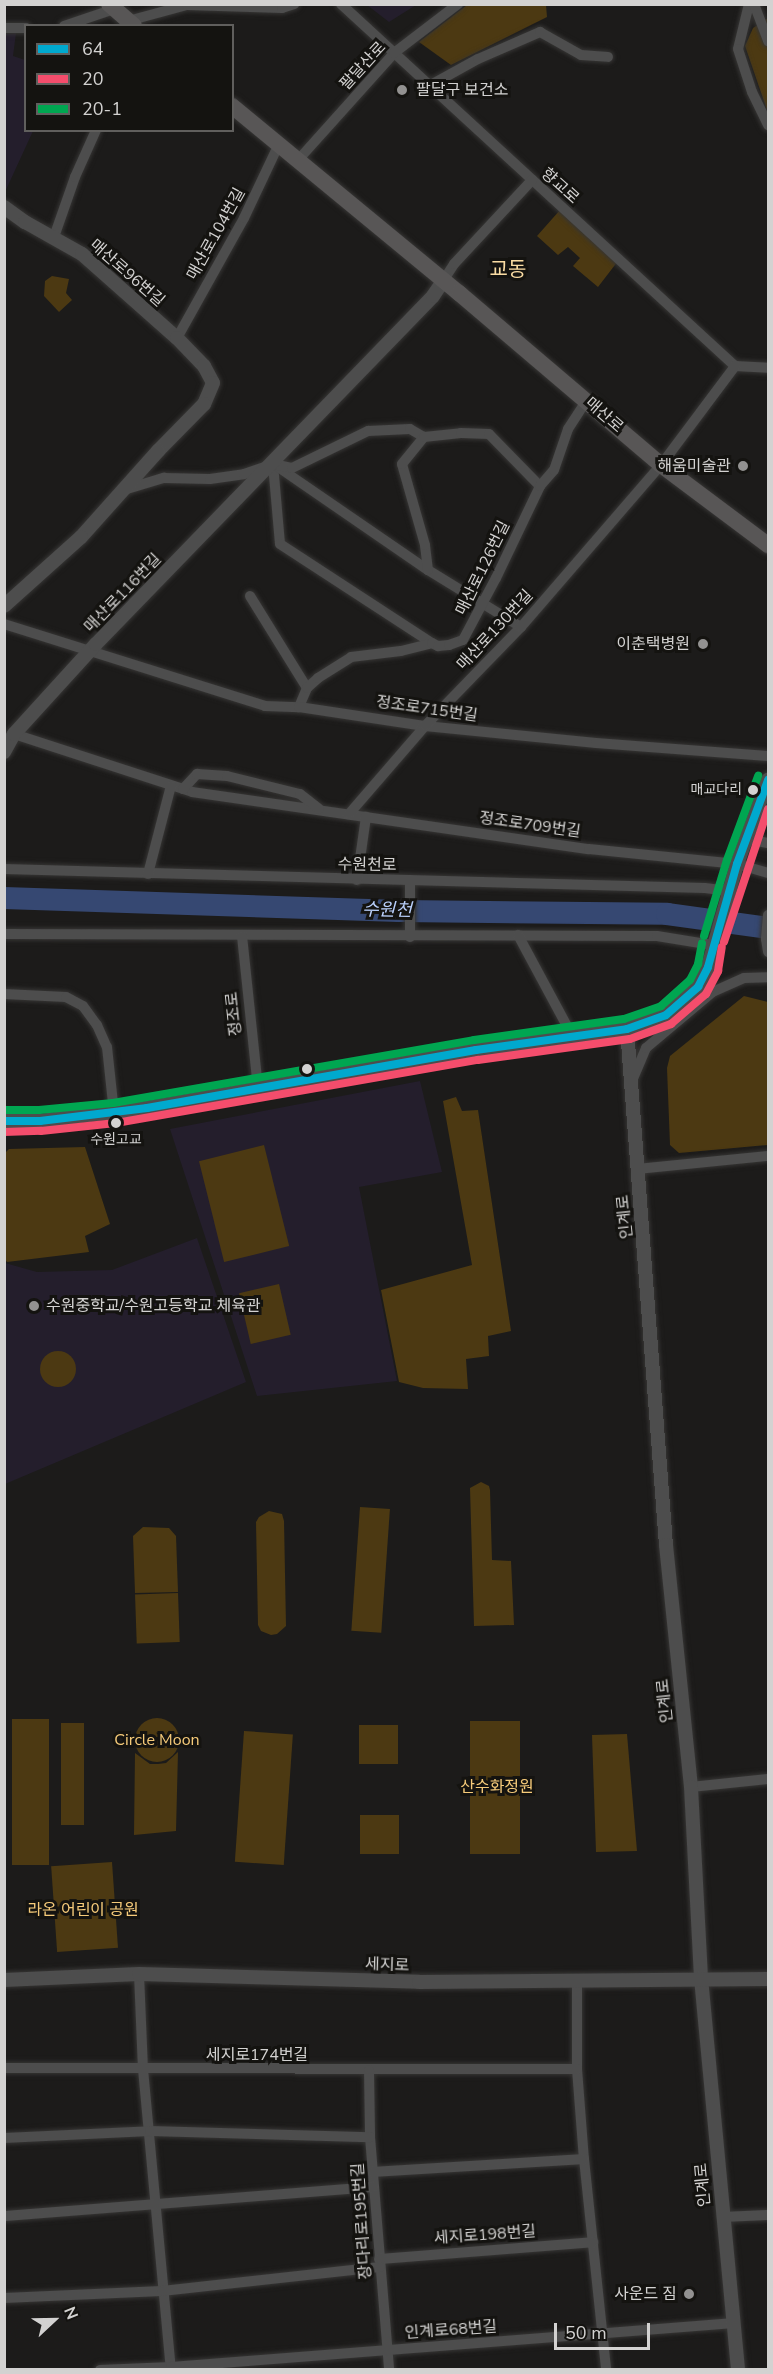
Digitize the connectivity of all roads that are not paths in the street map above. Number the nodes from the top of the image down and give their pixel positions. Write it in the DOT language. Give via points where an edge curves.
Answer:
graph roads {
  1 [pos="294,4"];
  2 [pos="341,4"];
  3 [pos="458,4"];
  4 [pos="749,4"];
  5 [pos="754,4"];
  6 [pos="111,7"];
  7 [pos="131,23"];
  8 [pos="68,24"];
  9 [pos="4,28"];
  10 [pos="24,28"];
  11 [pos="768,41"];
  12 [pos="394,53"];
  13 [pos="608,57"];
  14 [pos="429,86"];
  15 [pos="234,108"];
  16 [pos="768,125"];
  17 [pos="95,132"];
  18 [pos="279,144"];
  19 [pos="299,159"];
  20 [pos="532,180"];
  21 [pos="4,207"];
  22 [pos="54,237"];
  23 [pos="443,281"];
  24 [pos="177,338"];
  25 [pos="735,366"];
  26 [pos="768,368"];
  27 [pos="587,400"];
  28 [pos="424,437"];
  29 [pos="273,464"];
  30 [pos="661,465"];
  31 [pos="540,486"];
  32 [pos="127,489"];
  33 [pos="768,545"];
  34 [pos="428,570"];
  35 [pos="250,596"];
  36 [pos="481,603"];
  37 [pos="4,606"];
  38 [pos="4,624"];
  39 [pos="521,627"];
  40 [pos="432,643"];
  41 [pos="89,652"];
  42 [pos="307,688"];
  43 [pos="299,707"];
  44 [pos="425,726"];
  45 [pos="9,732"];
  46 [pos="4,752"];
  47 [pos="768,756"];
  48 [pos="768,780"];
  49 [pos="171,786"];
  50 [pos="183,789"];
  51 [pos="319,809"];
  52 [pos="349,814"];
  53 [pos="366,817"];
  54 [pos="747,838"];
  55 [pos="768,843"];
  56 [pos="737,864"];
  57 [pos="4,869"];
  58 [pos="768,873"];
  59 [pos="148,874"];
  60 [pos="357,880"];
  61 [pos="410,880"];
  62 [pos="728,894"];
  63 [pos="768,915"];
  64 [pos="4,934"];
  65 [pos="518,935"];
  66 [pos="242,936"];
  67 [pos="410,937"];
  68 [pos="713,942"];
  69 [pos="768,952"];
  70 [pos="768,977"];
  71 [pos="714,991"];
  72 [pos="4,994"];
  73 [pos="680,1005"];
  74 [pos="627,1029"];
  75 [pos="573,1037"];
  76 [pos="632,1081"];
  77 [pos="258,1088"];
  78 [pos="114,1113"];
  79 [pos="4,1121"];
  80 [pos="768,1156"];
  81 [pos="637,1169"];
  82 [pos="768,1779"];
  83 [pos="691,1787"];
  84 [pos="139,1974"];
  85 [pos="701,1978"];
  86 [pos="768,1979"];
  87 [pos="4,1980"];
  88 [pos="577,1983"];
  89 [pos="4,2068"];
  90 [pos="143,2069"];
  91 [pos="578,2069"];
  92 [pos="369,2070"];
  93 [pos="150,2131"];
  94 [pos="370,2136"];
  95 [pos="4,2138"];
  96 [pos="584,2160"];
  97 [pos="373,2172"];
  98 [pos="374,2187"];
  99 [pos="155,2205"];
  100 [pos="768,2215"];
  101 [pos="4,2216"];
  102 [pos="722,2217"];
  103 [pos="592,2242"];
  104 [pos="379,2263"];
  105 [pos="162,2291"];
  106 [pos="4,2298"];
  107 [pos="734,2323"];
  108 [pos="601,2334"];
  109 [pos="387,2350"];
  110 [pos="171,2368"];
  111 [pos="100,2370"];
  112 [pos="389,2370"];
  113 [pos="606,2370"];
  114 [pos="738,2370"];
  1 -- 7 [label="street" via="282,8 187,5"];
  2 -- 12 [label="street, 향교로"];
  3 -- 12 [label="street, 팔달산로"];
  4 -- 16 [label="street" via="738,49"];
  5 -- 11 [label="street"];
  6 -- 7 [label="main road"];
  6 -- 8 [label="street"];
  9 -- 10 [label="street"];
  12 -- 14 [label="street, 향교로"];
  12 -- 19 [label="street, 팔달산로"];
  13 -- 14 [label="street" via="581,55 540,32"];
  14 -- 20 [label="street, 향교로"];
  15 -- 18 [label="main road, 매산로"];
  17 -- 22 [label="street"];
  18 -- 19 [label="main road, 매산로"];
  18 -- 24 [label="street, 매산로104번길" via="244,218"];
  19 -- 23 [label="main road, 매산로"];
  20 -- 23 [label="street"];
  20 -- 25 [label="street, 향교로"];
  21 -- 22 [label="street, 매산로96번길"];
  22 -- 24 [label="street, 매산로96번길" via="82,254"];
  23 -- 27 [label="main road, 매산로"];
  23 -- 29 [label="street, 매산로116번길"];
  24 -- 32 [label="street, 매산로96번길" via="204,366 213,383 204,404"];
  25 -- 26 [label="street"];
  25 -- 30 [label="street, 매산로130번길"];
  27 -- 30 [label="main road, 매산로"];
  27 -- 31 [label="street, 매산로126번길" via="568,429 554,470"];
  28 -- 29 [label="street, 매산로116번길" via="410,429 368,431 292,468"];
  28 -- 31 [label="street" via="489,434"];
  28 -- 34 [label="street" via="402,464 425,545"];
  29 -- 32 [label="street, 매산로116번길" via="244,474 164,478"];
  29 -- 34 [label="street"];
  29 -- 40 [label="street" via="279,544"];
  29 -- 41 [label="street, 매산로116번길"];
  30 -- 33 [label="main road, 매산로"];
  30 -- 39 [label="street, 매산로130번길"];
  31 -- 36 [label="street, 매산로126번길"];
  32 -- 37 [label="street" via="81,537"];
  34 -- 36 [label="street"];
  35 -- 42 [label="street"];
  36 -- 39 [label="street"];
  36 -- 40 [label="street, 매산로126번길" via="463,640 438,646"];
  38 -- 41 [label="street, 정조로715번길"];
  39 -- 44 [label="street, 매산로130번길"];
  40 -- 42 [label="street, 매산로126번길" via="351,657"];
  41 -- 43 [label="street, 정조로715번길" via="265,706"];
  41 -- 45 [label="street, 매산로116번길"];
  42 -- 43 [label="street"];
  43 -- 44 [label="street, 정조로715번길"];
  44 -- 47 [label="street, 정조로715번길"];
  44 -- 52 [label="street, 매산로130번길"];
  45 -- 46 [label="street, 매산로116번길"];
  45 -- 49 [label="street, 정조로709번길"];
  48 -- 54 [label="street"];
  49 -- 50 [label="street, 정조로709번길"];
  49 -- 59 [label="street"];
  50 -- 51 [label="street, 정조로709번길"];
  50 -- 51 [label="street, 정조로709번길" via="197,774 227,776 300,794"];
  51 -- 52 [label="street, 정조로709번길"];
  52 -- 53 [label="street, 정조로709번길"];
  53 -- 56 [label="street, 정조로709번길" via="589,849"];
  53 -- 60 [label="street"];
  54 -- 55 [label="street"];
  54 -- 56 [label="street"];
  56 -- 58 [label="street"];
  56 -- 62 [label="street"];
  57 -- 59 [label="street, 수원천로"];
  59 -- 60 [label="street, 수원천로"];
  60 -- 61 [label="street, 수원천로"];
  61 -- 62 [label="street, 수원천로" via="705,888"];
  61 -- 67 [label="street"];
  62 -- 68 [label="street"];
  63 -- 69 [label="street"];
  64 -- 66 [label="street"];
  65 -- 67 [label="street"];
  65 -- 68 [label="street" via="657,936"];
  65 -- 75 [label="street"];
  66 -- 67 [label="street"];
  66 -- 77 [label="street, 정조로"];
  68 -- 73 [label="street" via="708,967 698,987"];
  70 -- 71 [label="street" via="744,978"];
  71 -- 73 [label="street"];
  71 -- 76 [label="street" via="646,1048"];
  72 -- 78 [label="street" via="66,997 83,1006 107,1047"];
  73 -- 74 [label="street" via="666,1015"];
  74 -- 75 [label="street"];
  74 -- 76 [label="street, 인계로"];
  75 -- 77 [label="street"];
  76 -- 81 [label="street, 인계로"];
  77 -- 78 [label="street"];
  78 -- 79 [label="street"];
  80 -- 81 [label="street"];
  81 -- 83 [label="street, 인계로" via="666,1545"];
  82 -- 83 [label="street"];
  83 -- 85 [label="street, 인계로"];
  84 -- 87 [label="street, 세지로"];
  84 -- 88 [label="street, 세지로"];
  84 -- 90 [label="street"];
  85 -- 86 [label="street, 세지로"];
  85 -- 88 [label="street, 세지로"];
  85 -- 102 [label="street, 인계로"];
  88 -- 91 [label="street"];
  89 -- 90 [label="street, 세지로174번길"];
  90 -- 92 [label="street, 세지로174번길"];
  90 -- 93 [label="street"];
  91 -- 92 [label="street"];
  91 -- 96 [label="street"];
  92 -- 94 [label="street, 장다리로195번길"];
  93 -- 94 [label="street"];
  93 -- 95 [label="street"];
  93 -- 99 [label="street"];
  94 -- 97 [label="street, 장다리로195번길"];
  96 -- 97 [label="street"];
  96 -- 103 [label="street"];
  97 -- 98 [label="street, 장다리로195번길"];
  98 -- 99 [label="street"];
  98 -- 104 [label="street, 장다리로195번길"];
  99 -- 101 [label="street"];
  99 -- 105 [label="street"];
  100 -- 102 [label="street"];
  102 -- 107 [label="street, 인계로"];
  103 -- 104 [label="street, 세지로198번길"];
  103 -- 108 [label="street"];
  104 -- 105 [label="street"];
  104 -- 109 [label="street, 장다리로195번길"];
  105 -- 106 [label="street"];
  105 -- 110 [label="street"];
  107 -- 108 [label="street, 인계로68번길"];
  107 -- 114 [label="street, 인계로"];
  108 -- 109 [label="street, 인계로68번길"];
  108 -- 113 [label="street"];
  109 -- 110 [label="street, 인계로68번길"];
  109 -- 112 [label="street, 장다리로195번길"];
  110 -- 111 [label="street, 인계로68번길"];
}
